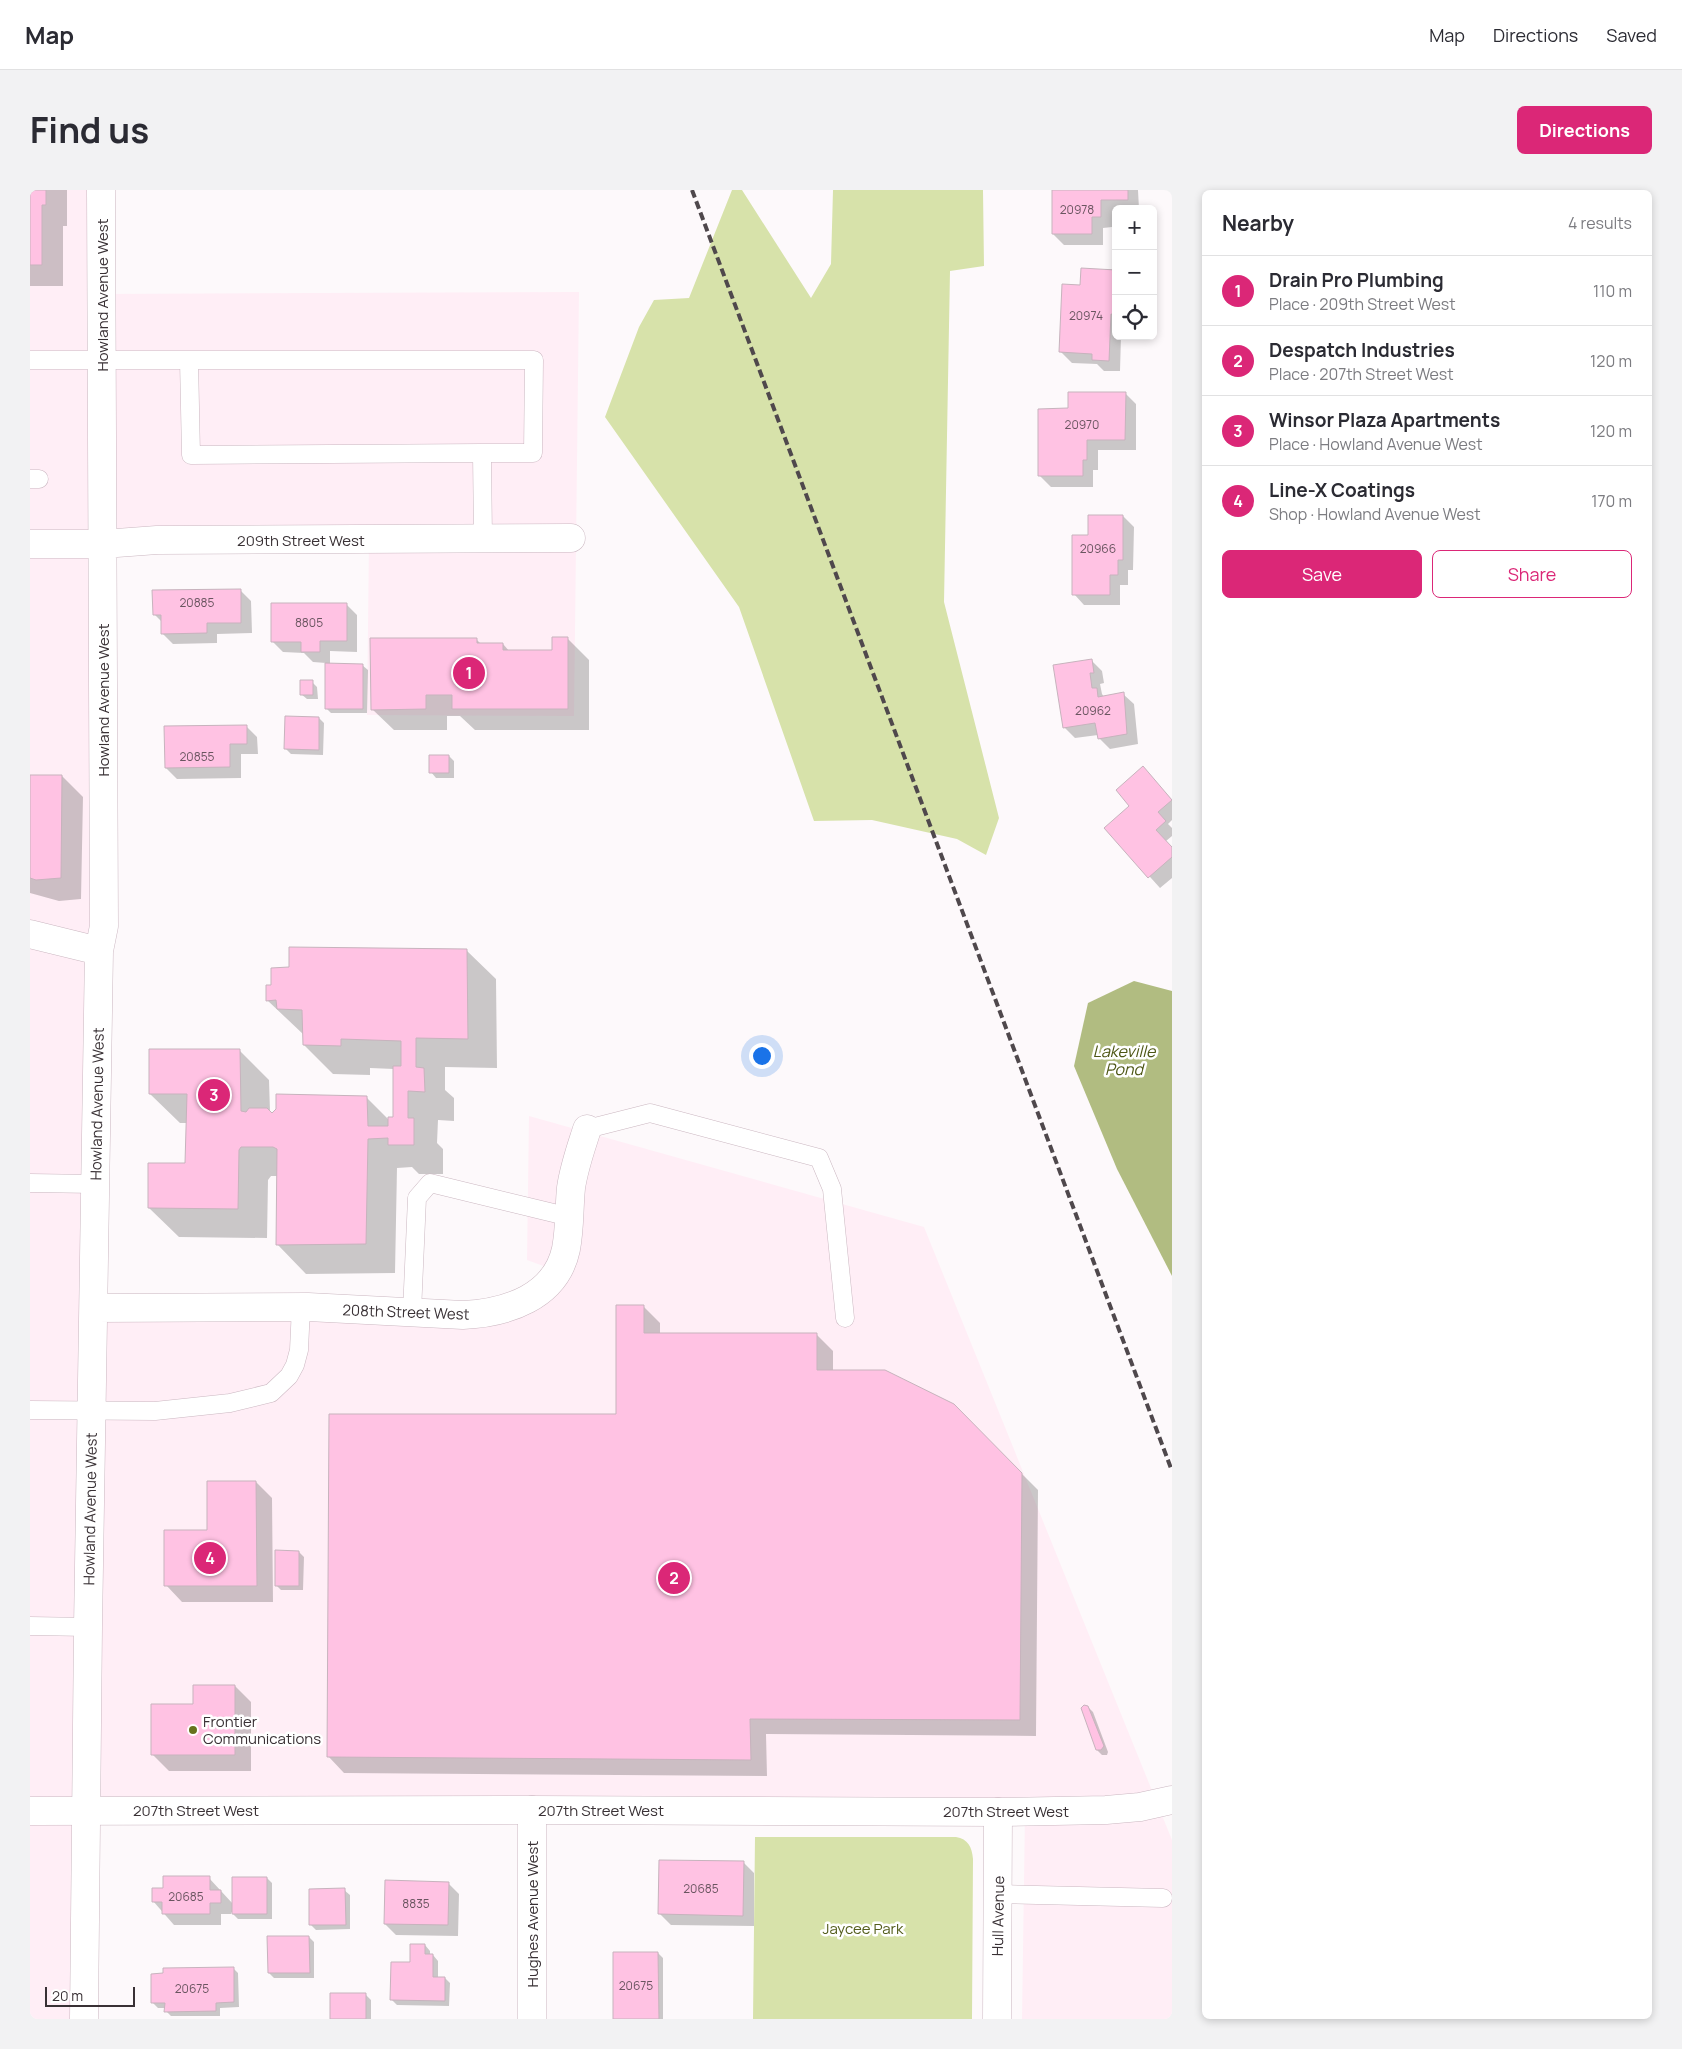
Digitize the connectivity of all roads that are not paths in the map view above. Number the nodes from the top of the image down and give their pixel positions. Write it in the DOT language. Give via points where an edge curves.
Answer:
graph roads {
  1 [pos="101,190"];
  2 [pos="30,360"];
  3 [pos="102,360"];
  4 [pos="189,360"];
  5 [pos="482,453"];
  6 [pos="571,538"];
  7 [pos="483,539"];
  8 [pos="30,544"];
  9 [pos="103,544"];
  10 [pos="30,934"];
  11 [pos="99,951"];
  12 [pos="586,1129"];
  13 [pos="30,1183"];
  14 [pos="95,1184"];
  15 [pos="570,1217"];
  16 [pos="94,1308"];
  17 [pos="301,1308"];
  18 [pos="412,1312"];
  19 [pos="845,1318"];
  20 [pos="30,1410"];
  21 [pos="92,1410"];
  22 [pos="30,1626"];
  23 [pos="88,1627"];
  24 [pos="1172,1800"];
  25 [pos="30,1810"];
  26 [pos="87,1810"];
  27 [pos="532,1810"];
  28 [pos="998,1812"];
  29 [pos="998,1894"];
  30 [pos="1163,1898"];
  31 [pos="84,2019"];
  32 [pos="532,2019"];
  33 [pos="997,2019"];
  1 -- 3 [label="street, Howland Avenue West"];
  2 -- 3 [label="lane"];
  3 -- 4 [label="lane"];
  3 -- 9 [label="street, Howland Avenue West"];
  4 -- 5 [label="lane" via="191,455"];
  4 -- 5 [label="lane" via="534,360 533,453"];
  5 -- 7 [label="lane"];
  6 -- 7 [label="street, 209th Street West"];
  7 -- 9 [label="street, 209th Street West" via="157,540"];
  8 -- 9 [label="street, 209th Street West"];
  9 -- 11 [label="street, Howland Avenue West" via="104,926"];
  10 -- 11 [label="street"];
  11 -- 14 [label="street, Howland Avenue West"];
  12 -- 15 [label="street, 208th Street West" via="574,1171"];
  12 -- 19 [label="lane" via="650,1113 819,1158 832,1188"];
  13 -- 14 [label="lane"];
  14 -- 16 [label="street, Howland Avenue West"];
  15 -- 18 [label="street, 208th Street West" via="560,1268 536,1294 519,1304 484,1314"];
  15 -- 18 [label="lane" via="430,1183 417,1198"];
  16 -- 17 [label="street, 208th Street West"];
  16 -- 21 [label="street, Howland Avenue West"];
  17 -- 18 [label="street, 208th Street West"];
  17 -- 21 [label="lane" via="296,1365 290,1376 271,1393 180,1409"];
  20 -- 21 [label="lane"];
  21 -- 23 [label="street, Howland Avenue West"];
  22 -- 23 [label="lane"];
  23 -- 26 [label="street, Howland Avenue West"];
  24 -- 28 [label="street, 207th Street West" via="1106,1810"];
  25 -- 26 [label="street, 207th Street West"];
  26 -- 27 [label="street, 207th Street West"];
  26 -- 31 [label="street, Howland Avenue West"];
  27 -- 28 [label="street, 207th Street West"];
  27 -- 32 [label="street, Hughes Avenue West"];
  28 -- 29 [label="street, Hull Avenue"];
  29 -- 30 [label="lane"];
  29 -- 33 [label="street, Hull Avenue"];
}
